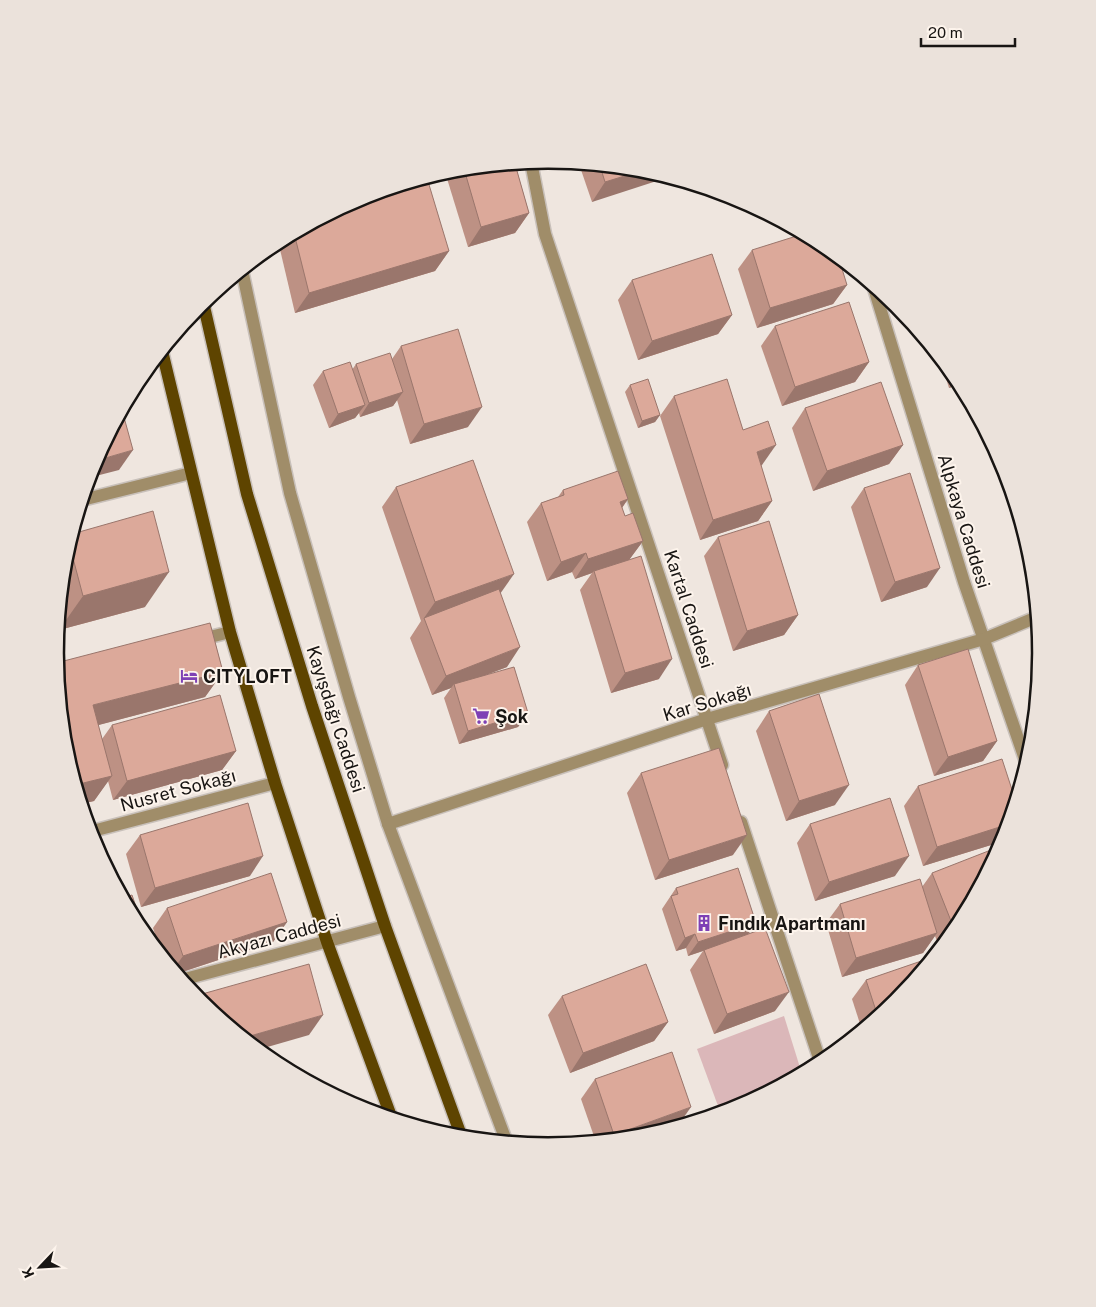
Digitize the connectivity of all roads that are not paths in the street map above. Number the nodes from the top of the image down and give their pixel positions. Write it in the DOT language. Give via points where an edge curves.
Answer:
graph roads {
  1 [pos="532,169"];
  2 [pos="243,277"];
  3 [pos="877,298"];
  4 [pos="205,312"];
  5 [pos="164,359"];
  6 [pos="191,472"];
  7 [pos="89,498"];
  8 [pos="1031,620"];
  9 [pos="230,632"];
  10 [pos="984,639"];
  11 [pos="182,644"];
  12 [pos="707,719"];
  13 [pos="1022,751"];
  14 [pos="726,775"];
  15 [pos="276,783"];
  16 [pos="738,812"];
  17 [pos="388,824"];
  18 [pos="97,830"];
  19 [pos="385,926"];
  20 [pos="327,942"];
  21 [pos="189,978"];
  22 [pos="818,1055"];
  23 [pos="385,1109"];
  24 [pos="459,1129"];
  25 [pos="506,1136"];
  1 -- 12 [label="street, Kartal Caddesi" via="545,234"];
  2 -- 17 [label="street" via="290,493"];
  3 -- 10 [label="street, Alpkaya Caddesi"];
  4 -- 19 [label="main road, Kayışdağı Caddesi" via="247,494 312,706"];
  5 -- 6 [label="main road"];
  6 -- 7 [label="street"];
  6 -- 9 [label="main road"];
  8 -- 10 [label="street, Kar Sokağı"];
  9 -- 11 [label="street"];
  9 -- 15 [label="main road"];
  10 -- 12 [label="street, Kar Sokağı"];
  10 -- 13 [label="street, Alpkaya Caddesi"];
  12 -- 14 [label="street, Kartal Caddesi"];
  12 -- 17 [label="street, Kar Sokağı"];
  15 -- 18 [label="street, Nusret Sokağı"];
  15 -- 20 [label="main road"];
  16 -- 22 [label="street"];
  17 -- 25 [label="street"];
  19 -- 20 [label="street, Akyazı Caddesi"];
  19 -- 24 [label="main road, Kayışdağı Caddesi"];
  20 -- 21 [label="street, Akyazı Caddesi"];
  20 -- 23 [label="main road"];
}
